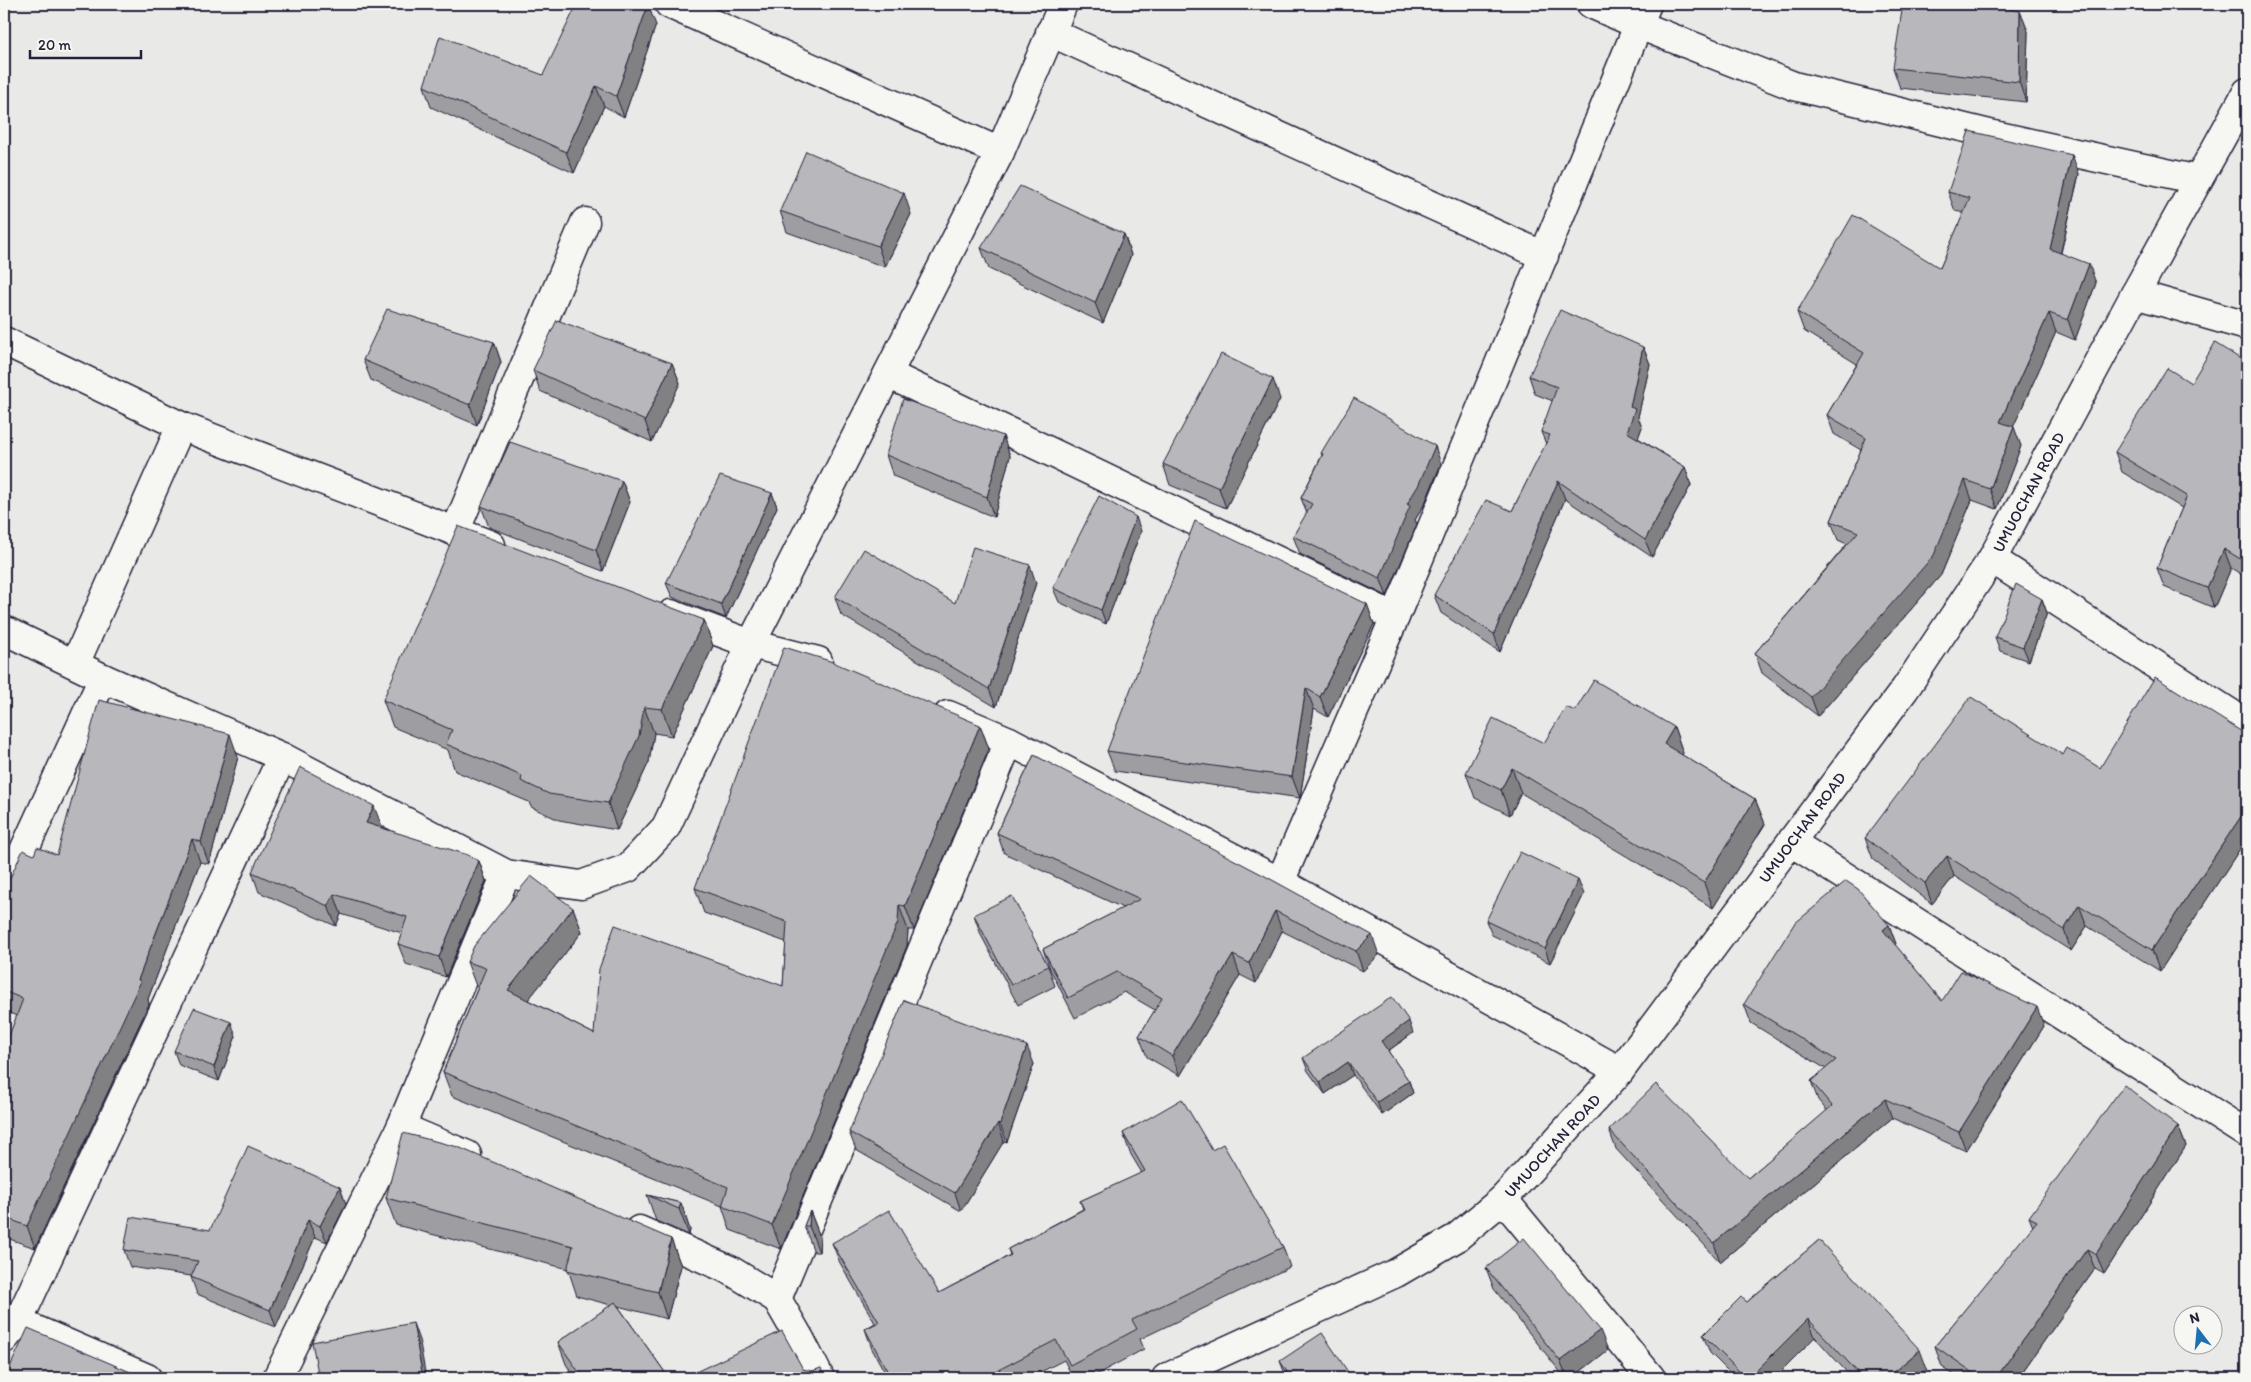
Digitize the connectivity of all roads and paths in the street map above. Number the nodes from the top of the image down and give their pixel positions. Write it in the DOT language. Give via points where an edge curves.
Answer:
graph roads {
  1 [pos="669,4"];
  2 [pos="1063,4"];
  3 [pos="1591,4"];
  4 [pos="1643,14"];
  5 [pos="1050,32"];
  6 [pos="2247,92"];
  7 [pos="1000,152"];
  8 [pos="2198,180"];
  9 [pos="585,222"];
  10 [pos="1544,256"];
  11 [pos="2135,294"];
  12 [pos="2247,326"];
  13 [pos="4,341"];
  14 [pos="888,374"];
  15 [pos="181,426"];
  16 [pos="455,532"];
  17 [pos="511,553"];
  18 [pos="1992,559"];
  19 [pos="649,605"];
  20 [pos="1395,617"];
  21 [pos="4,630"];
  22 [pos="751,644"];
  23 [pos="75,664"];
  24 [pos="840,669"];
  25 [pos="103,678"];
  26 [pos="929,707"];
  27 [pos="2247,724"];
  28 [pos="1009,741"];
  29 [pos="282,757"];
  30 [pos="1791,842"];
  31 [pos="506,874"];
  32 [pos="1280,882"];
  33 [pos="4,894"];
  34 [pos="1620,1071"];
  35 [pos="402,1126"];
  36 [pos="2247,1134"];
  37 [pos="493,1166"];
  38 [pos="1503,1199"];
  39 [pos="620,1222"];
  40 [pos="777,1299"];
  41 [pos="8,1326"];
  42 [pos="146,1378"];
  43 [pos="277,1378"];
  44 [pos="820,1378"];
  45 [pos="1166,1378"];
  46 [pos="1650,1378"];
  1 -- 7 [label="street"];
  2 -- 5 [label="street"];
  3 -- 4 [label="street"];
  4 -- 8 [label="street" via="1794,86"];
  4 -- 10 [label="street"];
  5 -- 7 [label="street"];
  5 -- 10 [label="street"];
  6 -- 8 [label="street, UMUOCHAN ROAD"];
  7 -- 14 [label="street"];
  8 -- 11 [label="street, UMUOCHAN ROAD"];
  9 -- 16 [label="street"];
  10 -- 20 [label="street"];
  11 -- 12 [label="street"];
  11 -- 18 [label="street, UMUOCHAN ROAD"];
  13 -- 15 [label="street"];
  14 -- 20 [label="street"];
  14 -- 22 [label="street"];
  15 -- 16 [label="street"];
  15 -- 23 [label="street"];
  16 -- 17 [label="street"];
  18 -- 27 [label="street"];
  18 -- 30 [label="street, UMUOCHAN ROAD" via="1905,689"];
  19 -- 22 [label="street"];
  20 -- 32 [label="street"];
  21 -- 23 [label="street"];
  22 -- 24 [label="street"];
  22 -- 31 [label="street" via="666,827 628,868 581,885"];
  23 -- 25 [label="street"];
  25 -- 29 [label="street"];
  25 -- 33 [label="street"];
  26 -- 28 [label="street"];
  28 -- 32 [label="street"];
  28 -- 40 [label="street"];
  29 -- 31 [label="street"];
  29 -- 41 [label="street"];
  30 -- 34 [label="street, UMUOCHAN ROAD"];
  30 -- 36 [label="street"];
  31 -- 35 [label="street"];
  32 -- 34 [label="street"];
  34 -- 38 [label="street, UMUOCHAN ROAD"];
  35 -- 37 [label="street"];
  35 -- 43 [label="street"];
  38 -- 45 [label="street, UMUOCHAN ROAD" via="1456,1238 1396,1273"];
  38 -- 46 [label="street"];
  39 -- 40 [label="street" via="730,1270"];
  40 -- 44 [label="street"];
  41 -- 42 [label="street"];
}
